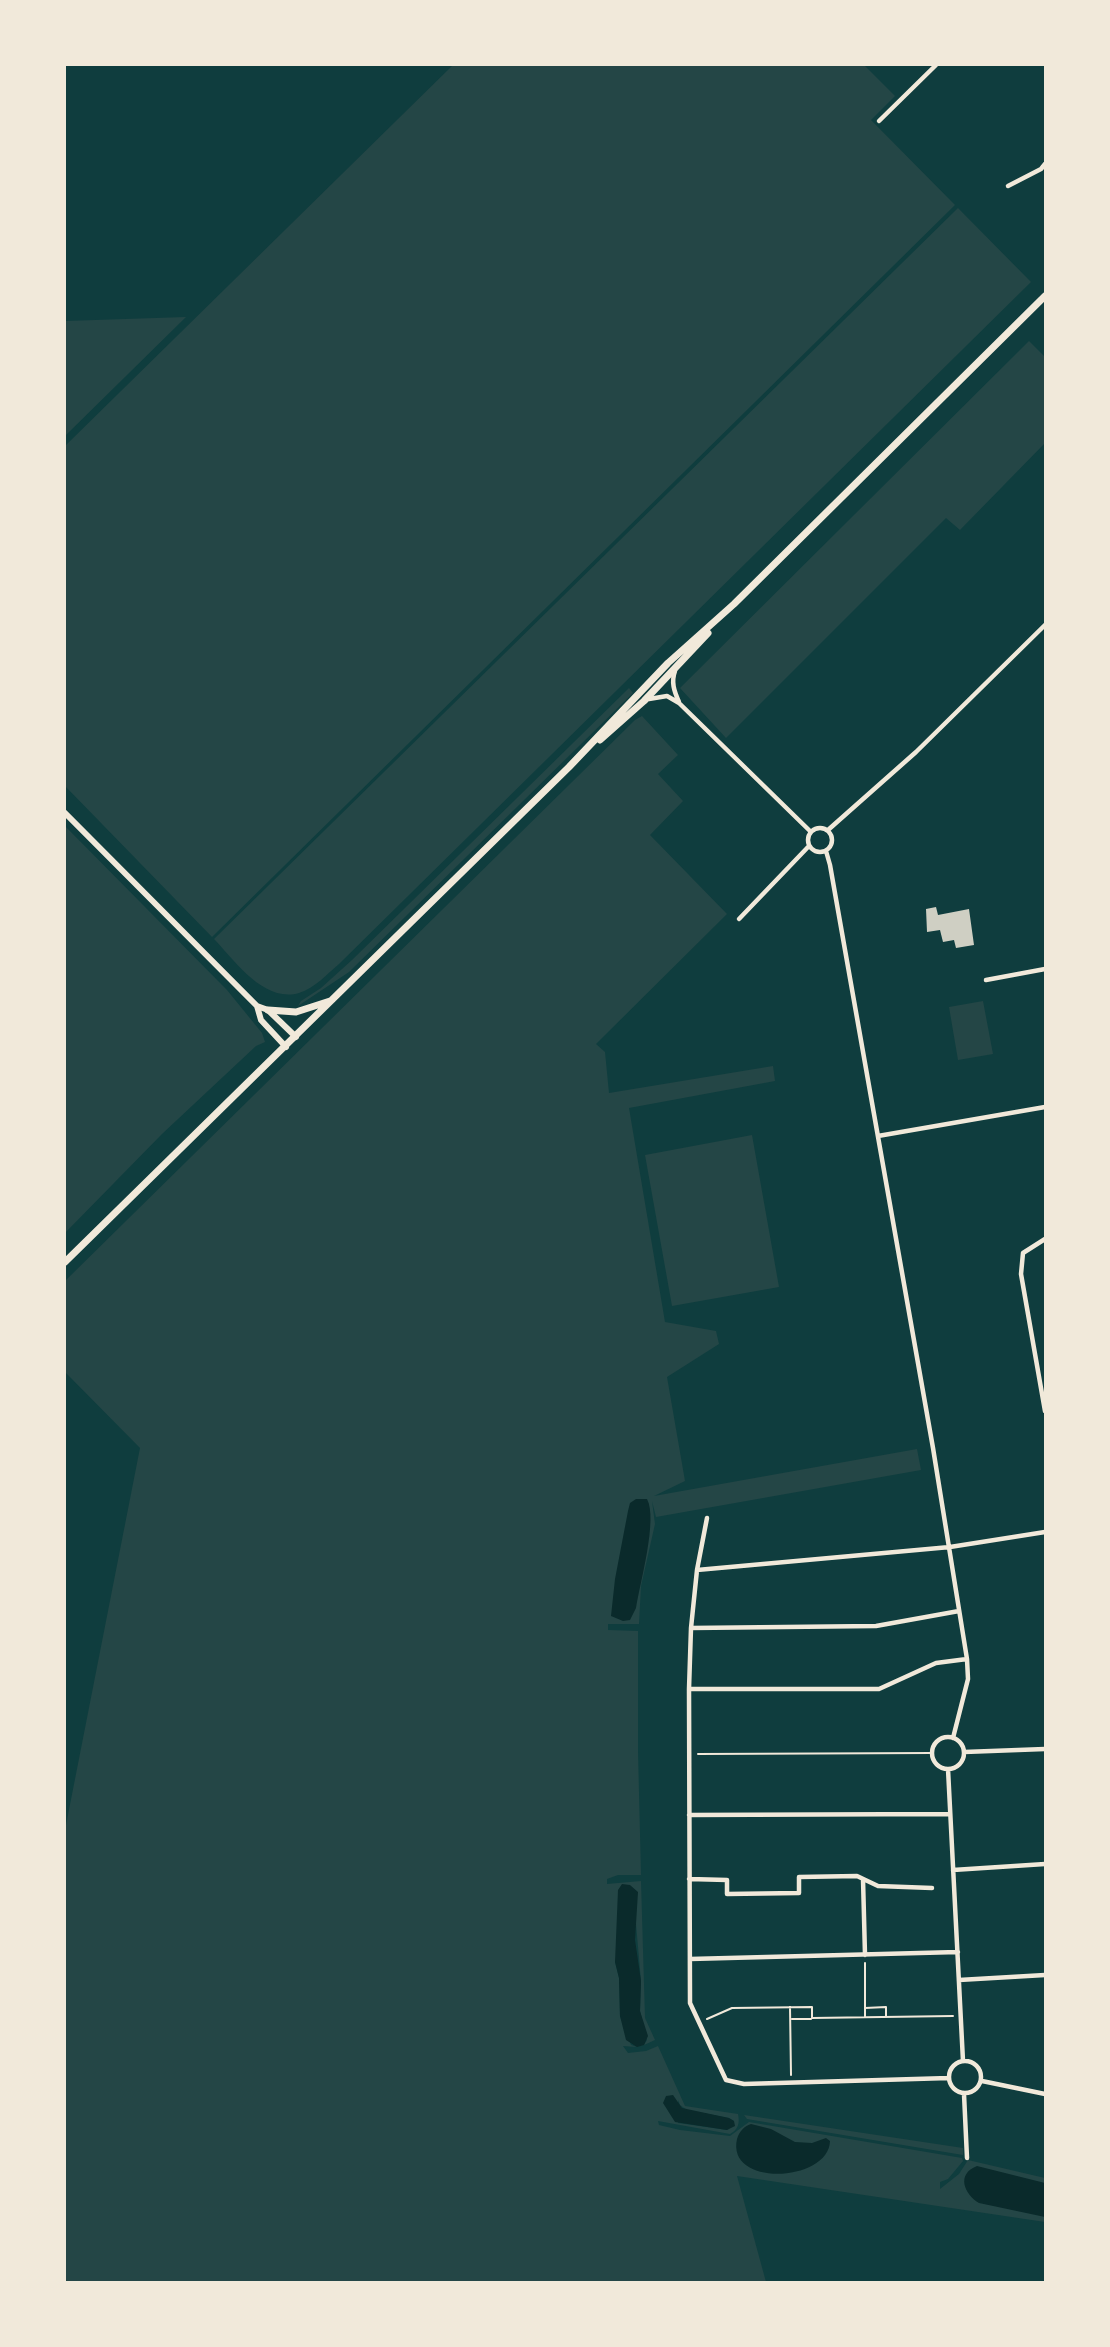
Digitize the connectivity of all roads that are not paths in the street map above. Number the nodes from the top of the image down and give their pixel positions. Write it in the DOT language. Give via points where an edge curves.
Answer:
graph roads {
  1 [pos="936,65"];
  2 [pos="880,121"];
  3 [pos="1045,164"];
  4 [pos="1008,186"];
  5 [pos="1045,296"];
  6 [pos="734,604"];
  7 [pos="1045,625"];
  8 [pos="675,670"];
  9 [pos="644,701"];
  10 [pos="679,703"];
  11 [pos="569,767"];
  12 [pos="65,813"];
  13 [pos="828,830"];
  14 [pos="811,832"];
  15 [pos="809,846"];
  16 [pos="826,851"];
  17 [pos="739,919"];
  18 [pos="1045,969"];
  19 [pos="986,980"];
  20 [pos="334,1000"];
  21 [pos="257,1006"];
  22 [pos="268,1010"];
  23 [pos="296,1037"];
  24 [pos="286,1047"];
  25 [pos="1045,1107"];
  26 [pos="878,1136"];
  27 [pos="1045,1239"];
  28 [pos="65,1262"];
  29 [pos="1043,1383"];
  30 [pos="1045,1411"];
  31 [pos="707,1518"];
  32 [pos="1045,1532"];
  33 [pos="950,1547"];
  34 [pos="696,1570"];
  35 [pos="959,1611"];
  36 [pos="691,1628"];
  37 [pos="967,1659"];
  38 [pos="688,1689"];
  39 [pos="953,1738"];
  40 [pos="1045,1749"];
  41 [pos="964,1752"];
  42 [pos="948,1769"];
  43 [pos="950,1814"];
  44 [pos="689,1815"];
  45 [pos="1045,1864"];
  46 [pos="953,1870"];
  47 [pos="689,1878"];
  48 [pos="863,1879"];
  49 [pos="932,1888"];
  50 [pos="958,1952"];
  51 [pos="865,1955"];
  52 [pos="690,1959"];
  53 [pos="1045,1975"];
  54 [pos="959,1980"];
  55 [pos="963,2061"];
  56 [pos="949,2078"];
  57 [pos="982,2081"];
  58 [pos="964,2094"];
  59 [pos="1045,2094"];
  60 [pos="967,2158"];
  1 -- 2 [label="street"];
  3 -- 4 [label="street"];
  5 -- 6 [label="main road"];
  6 -- 8 [label="main road"];
  6 -- 11 [label="main road" via="668,663"];
  7 -- 13 [label="street" via="916,752"];
  8 -- 9 [label="main road"];
  8 -- 10 [label="street" via="672,679"];
  9 -- 10 [label="street" via="667,696"];
  9 -- 11 [label="main road"];
  10 -- 14 [label="street"];
  11 -- 20 [label="main road"];
  12 -- 21 [label="street"];
  13 -- 14 [label="street" via="821,827"];
  13 -- 16 [label="street" via="833,841"];
  14 -- 15 [label="street"];
  15 -- 16 [label="street"];
  15 -- 17 [label="street"];
  16 -- 26 [label="street"];
  18 -- 19 [label="street"];
  20 -- 22 [label="main road" via="296,1012"];
  20 -- 23 [label="main road"];
  21 -- 22 [label="street"];
  21 -- 24 [label="street" via="261,1020"];
  22 -- 23 [label="street"];
  23 -- 24 [label="main road"];
  24 -- 28 [label="main road"];
  25 -- 26 [label="street"];
  26 -- 33 [label="street"];
  27 -- 29 [label="street" via="1023,1253 1021,1274"];
  29 -- 30 [label="street"];
  31 -- 34 [label="street"];
  32 -- 33 [label="street"];
  33 -- 34 [label="street"];
  33 -- 35 [label="street"];
  34 -- 36 [label="street"];
  35 -- 36 [label="street" via="876,1626"];
  35 -- 37 [label="street"];
  36 -- 38 [label="street"];
  37 -- 38 [label="street" via="936,1663 879,1689"];
  37 -- 39 [label="street" via="968,1679"];
  38 -- 44 [label="street"];
  39 -- 41 [label="street"];
  39 -- 42 [label="street" via="938,1740 932,1753 935,1762"];
  40 -- 41 [label="street"];
  41 -- 42 [label="street" via="957,1765"];
  42 -- 43 [label="street"];
  43 -- 44 [label="street"];
  43 -- 46 [label="street"];
  44 -- 47 [label="street"];
  45 -- 46 [label="street"];
  46 -- 50 [label="street"];
  47 -- 48 [label="street" via="727,1880 727,1894 799,1893 799,1877"];
  47 -- 52 [label="street"];
  48 -- 49 [label="street" via="878,1886"];
  48 -- 51 [label="street"];
  50 -- 51 [label="street"];
  50 -- 54 [label="street"];
  51 -- 52 [label="street"];
  52 -- 56 [label="street" via="690,2003 726,2080 744,2084"];
  53 -- 54 [label="street"];
  54 -- 55 [label="street"];
  55 -- 56 [label="street" via="951,2069"];
  55 -- 57 [label="street" via="978,2066"];
  56 -- 58 [label="street" via="952,2087"];
  57 -- 58 [label="street" via="973,2092"];
  57 -- 59 [label="street"];
  58 -- 60 [label="street"];
}
